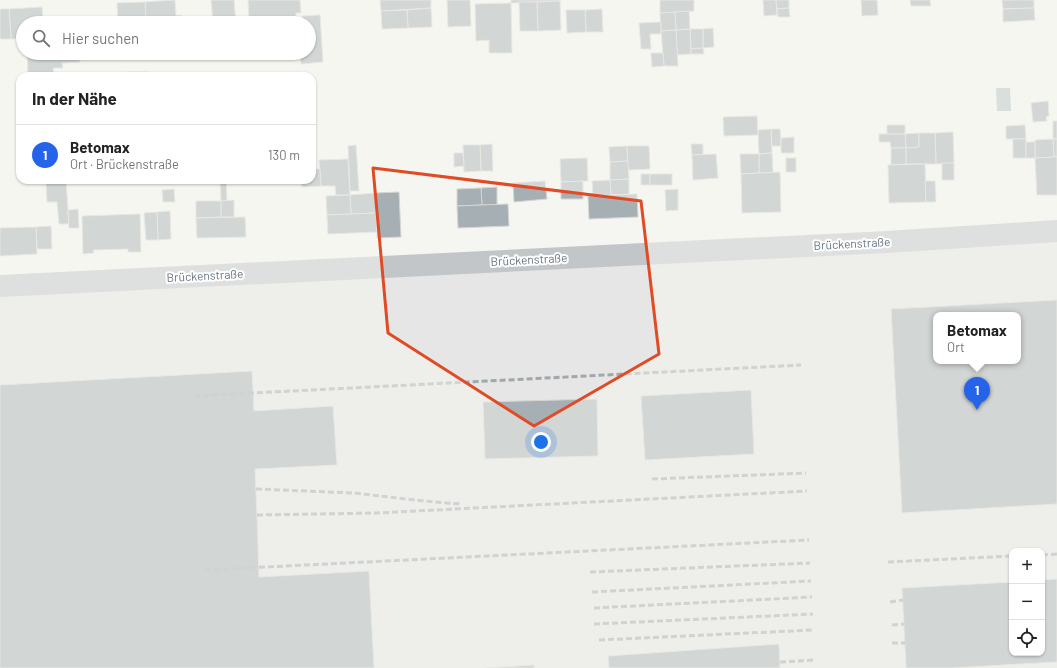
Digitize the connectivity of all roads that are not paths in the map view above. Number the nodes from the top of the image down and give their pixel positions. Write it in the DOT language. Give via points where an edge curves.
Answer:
graph roads {
  1 [pos="1057,231"];
  2 [pos="0,286"];
  1 -- 2 [label="street, Brückenstraße" via="887,242"];
}
